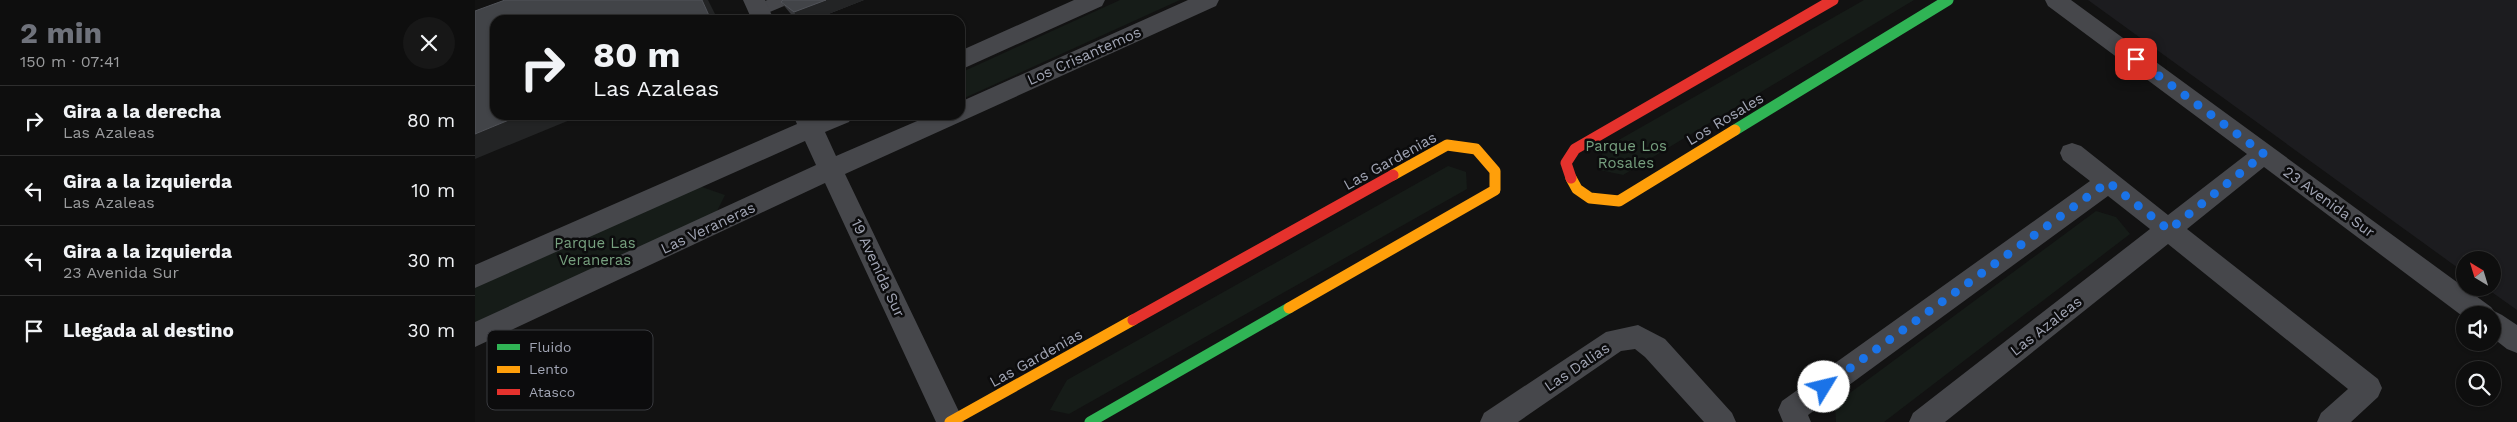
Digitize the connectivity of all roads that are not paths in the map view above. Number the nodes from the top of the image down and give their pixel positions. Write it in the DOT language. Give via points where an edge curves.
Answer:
graph roads {
  1 [pos="783,0"];
  2 [pos="1094,0"];
  3 [pos="1208,0"];
  4 [pos="1833,0"];
  5 [pos="1948,0"];
  6 [pos="2056,0"];
  7 [pos="759,10"];
  8 [pos="965,59"];
  9 [pos="965,110"];
  10 [pos="944,120"];
  11 [pos="808,122"];
  12 [pos="2072,153"];
  13 [pos="2264,154"];
  14 [pos="831,169"];
  15 [pos="2108,182"];
  16 [pos="2169,230"];
  17 [pos="475,277"];
  18 [pos="2470,306"];
  19 [pos="2501,329"];
  20 [pos="475,335"];
  21 [pos="2517,341"];
  22 [pos="950,422"];
  23 [pos="1090,422"];
  24 [pos="1494,422"];
  25 [pos="1722,422"];
  26 [pos="1797,422"];
  27 [pos="1923,422"];
  28 [pos="2331,422"];
  1 -- 7 [label="lane"];
  2 -- 8 [label="street"];
  3 -- 9 [label="street, Los Crisantemos"];
  4 -- 5 [label="street, Los Rosales" via="1575,149 1566,163 1570,180 1577,190 1597,201 1619,200"];
  6 -- 13 [label="street, 23 Avenida Sur"];
  10 -- 14 [label="street"];
  11 -- 14 [label="street, 19 Avenida Sur"];
  11 -- 17 [label="street"];
  12 -- 15 [label="street"];
  13 -- 16 [label="street, Las Azaleas"];
  13 -- 18 [label="street, 23 Avenida Sur"];
  14 -- 20 [label="street, Las Veraneras"];
  14 -- 22 [label="street, 19 Avenida Sur"];
  15 -- 16 [label="street"];
  15 -- 26 [label="street" via="1792,410"];
  16 -- 27 [label="street, Las Azaleas"];
  16 -- 28 [label="street" via="2368,388"];
  19 -- 21 [label="street"];
  22 -- 23 [label="street, Las Gardenias" via="1447,145 1477,149 1495,171 1495,190"];
  24 -- 25 [label="street, Las Dalias" via="1616,340 1638,337 1655,348"];
}
